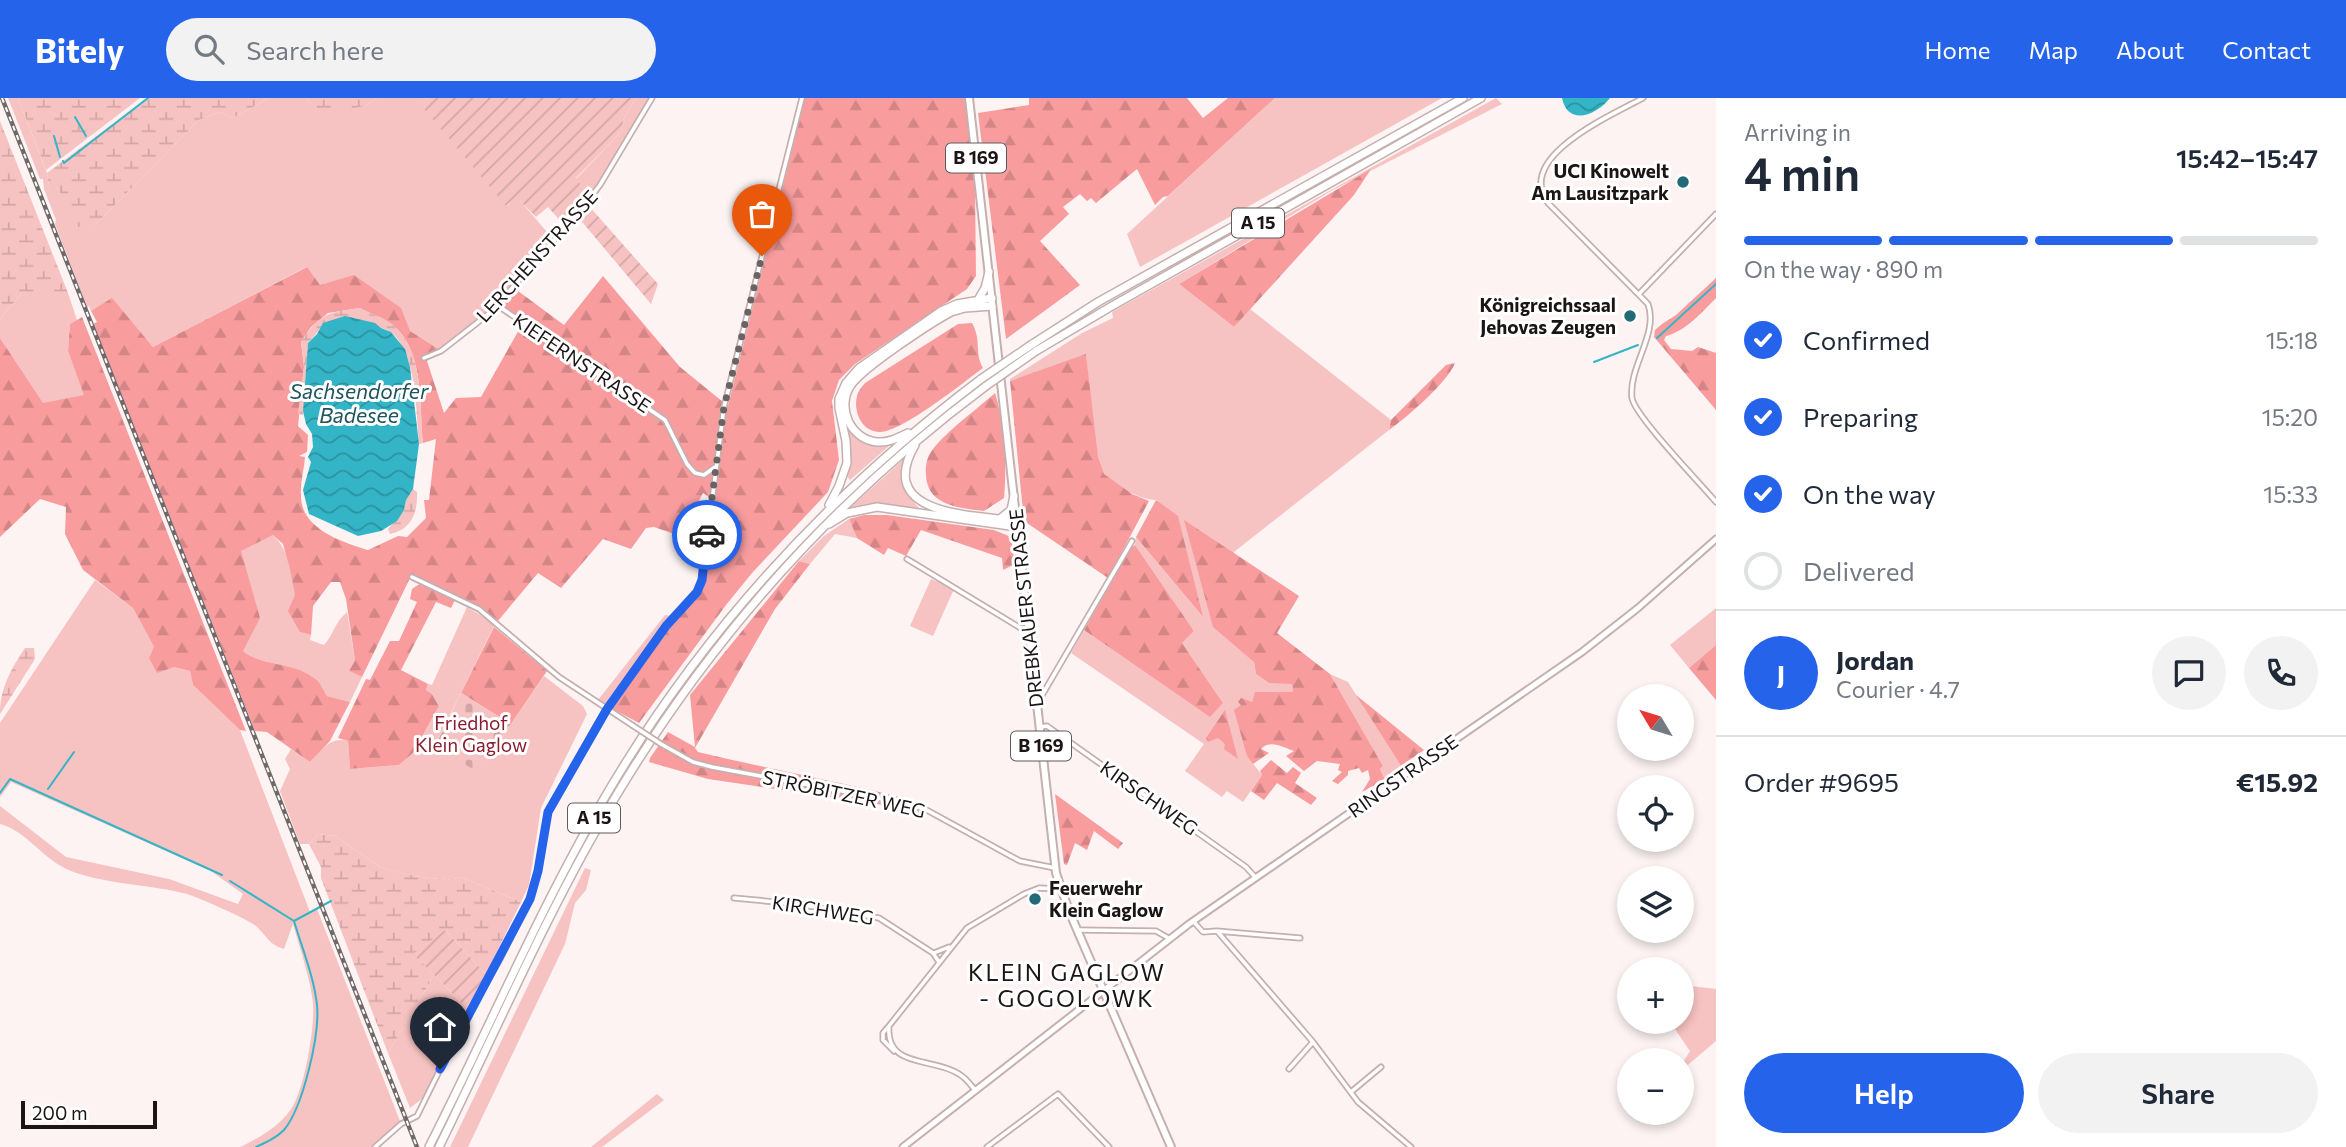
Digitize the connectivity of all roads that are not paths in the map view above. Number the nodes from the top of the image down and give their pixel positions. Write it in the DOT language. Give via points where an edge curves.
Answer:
graph roads {
  1 [pos="652,98"];
  2 [pos="802,98"];
  3 [pos="969,98"];
  4 [pos="1463,98"];
  5 [pos="1481,98"];
  6 [pos="1643,98"];
  7 [pos="1716,214"];
  8 [pos="989,272"];
  9 [pos="1639,294"];
  10 [pos="992,298"];
  11 [pos="978,300"];
  12 [pos="497,304"];
  13 [pos="992,306"];
  14 [pos="1034,348"];
  15 [pos="424,358"];
  16 [pos="984,383"];
  17 [pos="921,426"];
  18 [pos="919,438"];
  19 [pos="716,466"];
  20 [pos="1014,496"];
  21 [pos="1716,502"];
  22 [pos="826,512"];
  23 [pos="1000,519"];
  24 [pos="1017,524"];
  25 [pos="820,530"];
  26 [pos="1716,539"];
  27 [pos="1132,541"];
  28 [pos="907,559"];
  29 [pos="412,577"];
  30 [pos="1637,608"];
  31 [pos="1642,614"];
  32 [pos="1029,634"];
  33 [pos="1036,698"];
  34 [pos="607,709"];
  35 [pos="1039,727"];
  36 [pos="1055,867"];
  37 [pos="1256,878"];
  38 [pos="1060,889"];
  39 [pos="734,898"];
  40 [pos="1194,921"];
  41 [pos="1078,930"];
  42 [pos="1217,931"];
  43 [pos="1300,938"];
  44 [pos="1170,939"];
  45 [pos="951,946"];
  46 [pos="933,953"];
  47 [pos="939,962"];
  48 [pos="1105,991"];
  49 [pos="1313,1042"];
  50 [pos="1381,1067"];
  51 [pos="1289,1069"];
  52 [pos="975,1090"];
  53 [pos="1351,1092"];
  54 [pos="906,1146"];
  55 [pos="375,1147"];
  56 [pos="429,1147"];
  57 [pos="439,1147"];
  58 [pos="987,1147"];
  59 [pos="1109,1147"];
  60 [pos="1171,1147"];
  61 [pos="1411,1147"];
  1 -- 12 [label="street, LERCHENSTRASSE" via="592,196"];
  2 -- 19 [label="street" via="724,407"];
  3 -- 8 [label="main road, B 169"];
  4 -- 14 [label="highway, A 15" via="1098,302"];
  5 -- 14 [label="highway, A 15"];
  6 -- 9 [label="street" via="1566,144 1545,166 1540,184 1548,203"];
  7 -- 9 [label="street"];
  8 -- 10 [label="main road, B 169"];
  8 -- 11 [label="highway"];
  9 -- 21 [label="street" via="1650,316 1632,400 1643,419"];
  10 -- 11 [label="highway"];
  10 -- 13 [label="main road, B 169"];
  11 -- 22 [label="highway" via="941,311 859,368 846,383 839,408 847,463"];
  12 -- 15 [label="street, LERCHENSTRASSE" via="463,337"];
  12 -- 19 [label="street, KIEFERNSTRASSE" via="665,420 695,473 704,475"];
  13 -- 17 [label="highway" via="951,312 850,386 846,415 861,436 889,441"];
  13 -- 20 [label="main road, DREBKAUER STRASSE / B 169"];
  14 -- 16 [label="highway, A 15, bridge"];
  16 -- 17 [label="highway, A 15"];
  16 -- 18 [label="highway, A 15"];
  17 -- 22 [label="highway, A 15"];
  18 -- 23 [label="highway" via="905,469 913,495 928,507"];
  18 -- 25 [label="highway, A 15"];
  19 -- 34 [label="street" via="697,592 666,626"];
  20 -- 23 [label="highway" via="1011,510"];
  20 -- 24 [label="main road, DREBKAUER STRASSE / B 169"];
  22 -- 56 [label="highway, A 15" via="719,631 648,727 604,798 547,907"];
  23 -- 24 [label="highway"];
  24 -- 25 [label="highway" via="877,506 847,513"];
  24 -- 32 [label="main road, DREBKAUER STRASSE / B 169"];
  25 -- 57 [label="highway, A 15" via="709,656 612,802"];
  26 -- 30 [label="main road, RINGSTRASSE"];
  27 -- 33 [label="street" via="1041,697"];
  28 -- 32 [label="street"];
  29 -- 34 [label="street" via="479,609 559,677"];
  30 -- 31 [label="street"];
  30 -- 37 [label="main road, RINGSTRASSE" via="1582,652"];
  32 -- 33 [label="main road, DREBKAUER STRASSE / B 169"];
  33 -- 35 [label="main road, DREBKAUER STRASSE / B 169"];
  34 -- 36 [label="street, STRÖBITZER WEG, bridge" via="693,762 923,808 1020,861"];
  34 -- 55 [label="street" via="548,812 530,899 417,1116"];
  35 -- 36 [label="main road, DREBKAUER STRASSE / B 169"];
  35 -- 37 [label="street, KIRSCHWEG" via="1047,726"];
  36 -- 38 [label="main road, DREBKAUER STRASSE / B 169"];
  37 -- 40 [label="main road, RINGSTRASSE"];
  38 -- 41 [label="main road, DREBKAUER STRASSE / B 169"];
  38 -- 45 [label="street" via="1039,888 1024,894 967,928"];
  39 -- 46 [label="street, KIRCHWEG" via="879,918"];
  40 -- 42 [label="street" via="1203,932"];
  40 -- 44 [label="main road, RINGSTRASSE"];
  41 -- 44 [label="street" via="1156,931"];
  41 -- 48 [label="main road, DREBKAUER STRASSE / B 169"];
  42 -- 43 [label="street"];
  42 -- 49 [label="street"];
  44 -- 48 [label="main road, RINGSTRASSE"];
  45 -- 46 [label="street"];
  45 -- 47 [label="street"];
  46 -- 47 [label="street, KIRCHWEG"];
  47 -- 52 [label="street" via="883,1033 883,1040 896,1052 956,1072"];
  48 -- 52 [label="main road, RINGSTRASSE"];
  48 -- 60 [label="main road, DREBKAUER STRASSE / B 169"];
  49 -- 51 [label="street"];
  49 -- 53 [label="street"];
  50 -- 53 [label="street"];
  52 -- 54 [label="main road, RINGSTRASSE"];
  53 -- 61 [label="street"];
  58 -- 59 [label="street" via="1058,1094"];
}
